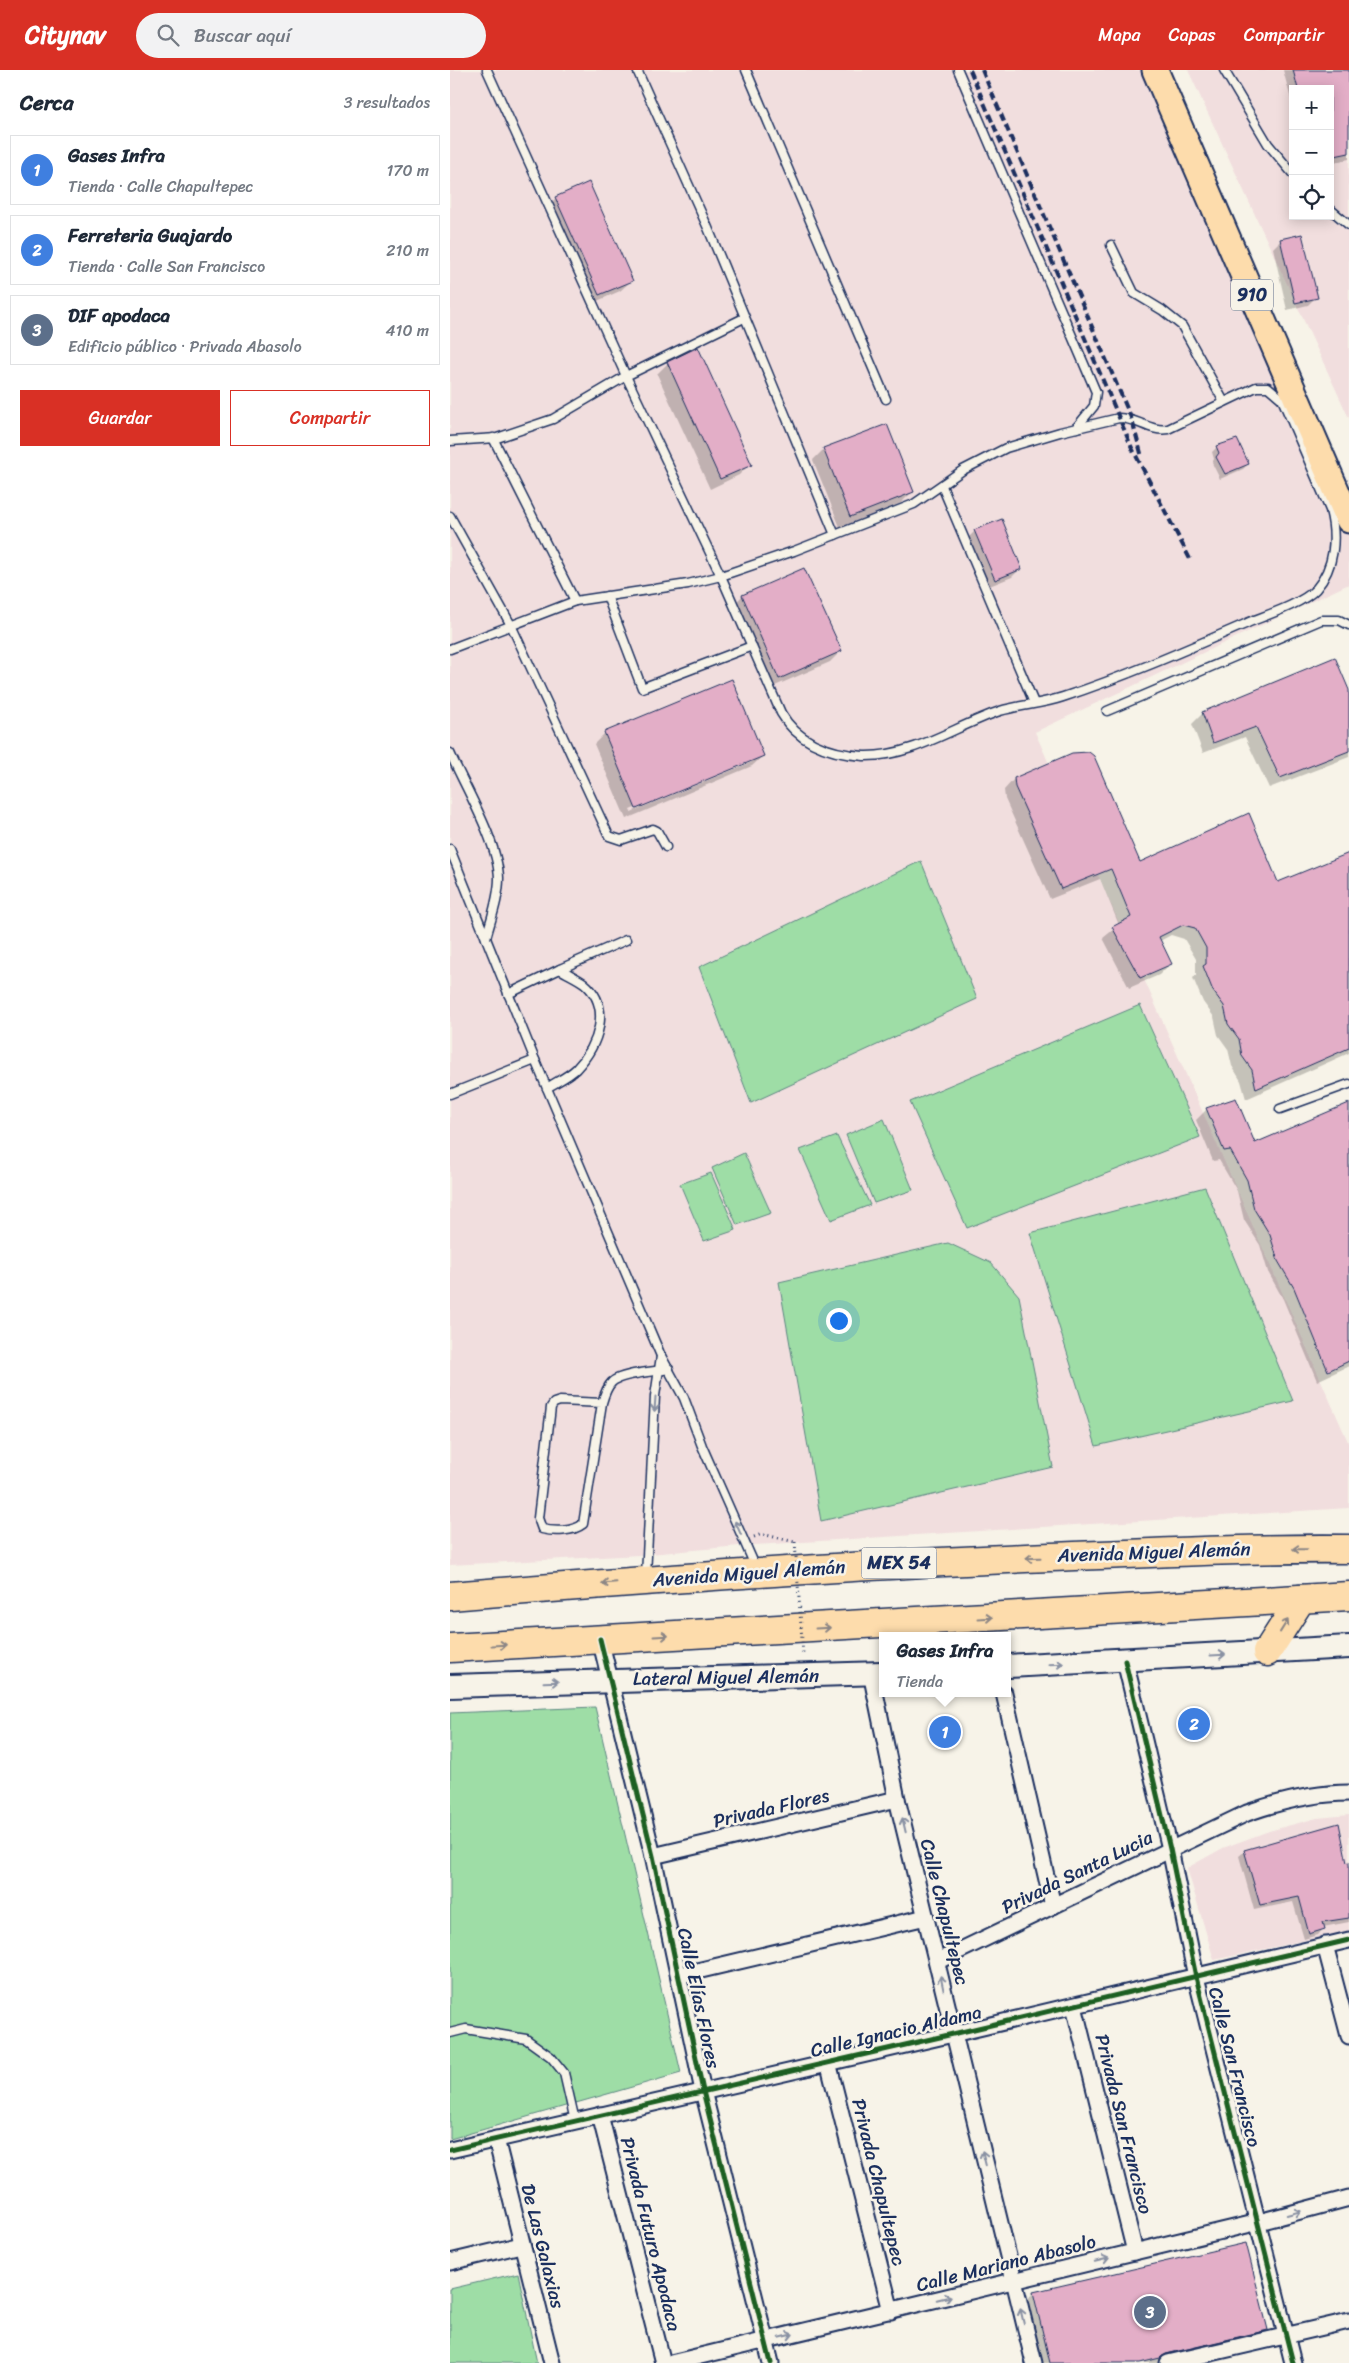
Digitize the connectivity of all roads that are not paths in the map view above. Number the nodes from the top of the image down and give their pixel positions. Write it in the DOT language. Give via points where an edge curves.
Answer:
graph roads {
  1 [pos="487,70"];
  2 [pos="637,70"];
  3 [pos="746,70"];
  4 [pos="958,70"];
  5 [pos="1155,70"];
  6 [pos="1167,70"];
  7 [pos="1225,71"];
  8 [pos="1289,169"];
  9 [pos="1334,212"];
  10 [pos="1349,225"];
  11 [pos="1111,245"];
  12 [pos="744,318"];
  13 [pos="626,376"];
  14 [pos="886,399"];
  15 [pos="1224,402"];
  16 [pos="1076,428"];
  17 [pos="493,438"];
  18 [pos="450,441"];
  19 [pos="942,486"];
  20 [pos="1349,491"];
  21 [pos="450,516"];
  22 [pos="1349,520"];
  23 [pos="835,535"];
  24 [pos="721,576"];
  25 [pos="606,596"];
  26 [pos="575,601"];
  27 [pos="511,625"];
  28 [pos="1349,625"];
  29 [pos="752,646"];
  30 [pos="450,648"];
  31 [pos="1034,703"];
  32 [pos="1107,711"];
  33 [pos="450,753"];
  34 [pos="666,847"];
  35 [pos="450,849"];
  36 [pos="486,938"];
  37 [pos="626,940"];
  38 [pos="560,969"];
  39 [pos="508,994"];
  40 [pos="535,1060"];
  41 [pos="1349,1084"];
  42 [pos="547,1088"];
  43 [pos="450,1094"];
  44 [pos="1280,1109"];
  45 [pos="661,1356"];
  46 [pos="669,1369"];
  47 [pos="658,1372"];
  48 [pos="602,1403"];
  49 [pos="1349,1549"];
  50 [pos="758,1572"];
  51 [pos="646,1580"];
  52 [pos="450,1596"];
  53 [pos="1349,1596"];
  54 [pos="1301,1599"];
  55 [pos="600,1639"];
  56 [pos="1349,1647"];
  57 [pos="450,1648"];
  58 [pos="1267,1652"];
  59 [pos="1125,1661"];
  60 [pos="1011,1666"];
  61 [pos="877,1673"];
  62 [pos="610,1679"];
  63 [pos="450,1686"];
  64 [pos="879,1686"];
  65 [pos="881,1697"];
  66 [pos="1005,1697"];
  67 [pos="1349,1792"];
  68 [pos="897,1799"];
  69 [pos="1170,1849"];
  70 [pos="653,1856"];
  71 [pos="1053,1906"];
  72 [pos="926,1918"];
  73 [pos="1349,1940"];
  74 [pos="1325,1945"];
  75 [pos="938,1961"];
  76 [pos="680,1975"];
  77 [pos="1196,1977"];
  78 [pos="1074,2006"];
  79 [pos="450,2033"];
  80 [pos="953,2034"];
  81 [pos="1349,2036"];
  82 [pos="828,2062"];
  83 [pos="703,2090"];
  84 [pos="600,2115"];
  85 [pos="575,2121"];
  86 [pos="496,2139"];
  87 [pos="450,2150"];
  88 [pos="1349,2198"];
  89 [pos="1259,2222"];
  90 [pos="521,2245"];
  91 [pos="1135,2252"];
  92 [pos="450,2262"];
  93 [pos="1014,2281"];
  94 [pos="891,2311"];
  95 [pos="1349,2321"];
  96 [pos="1286,2335"];
  97 [pos="766,2340"];
  98 [pos="552,2363"];
  99 [pos="662,2363"];
  100 [pos="671,2363"];
  101 [pos="771,2363"];
  102 [pos="1034,2363"];
  103 [pos="1168,2363"];
  104 [pos="1293,2363"];
  1 -- 13 [label="lane"];
  2 -- 12 [label="lane" via="708,228"];
  3 -- 14 [label="lane"];
  4 -- 16 [label="lane" via="1096,392 1094,406"];
  5 -- 22 [label="main road, 910"];
  6 -- 20 [label="main road, 910"];
  7 -- 8 [label="lane" via="1268,144"];
  9 -- 10 [label="lane"];
  11 -- 15 [label="lane" via="1134,293 1182,326"];
  12 -- 13 [label="lane"];
  12 -- 23 [label="lane"];
  13 -- 17 [label="lane" via="553,419"];
  13 -- 24 [label="lane"];
  15 -- 16 [label="lane" via="1168,429 1154,429 1124,418"];
  15 -- 31 [label="lane" via="1262,386 1274,390 1282,398 1323,491 1335,528 1330,561 1320,582 1309,595 1196,645 1061,698"];
  16 -- 19 [label="lane" via="1006,448 963,470"];
  17 -- 18 [label="lane"];
  17 -- 26 [label="lane"];
  19 -- 23 [label="lane" via="914,504"];
  19 -- 31 [label="lane"];
  21 -- 27 [label="lane"];
  23 -- 24 [label="lane"];
  24 -- 25 [label="lane"];
  24 -- 29 [label="lane"];
  25 -- 26 [label="lane"];
  25 -- 29 [label="lane" via="642,688"];
  26 -- 27 [label="lane"];
  27 -- 30 [label="lane"];
  27 -- 34 [label="lane" via="610,836 621,840 652,829 657,831"];
  28 -- 32 [label="lane" via="1340,620 1321,620"];
  29 -- 31 [label="lane" via="781,713 792,729 809,742 841,752 865,756 902,750 998,712"];
  33 -- 36 [label="lane" via="498,867 498,891"];
  35 -- 36 [label="lane"];
  36 -- 39 [label="lane"];
  37 -- 38 [label="lane"];
  38 -- 39 [label="lane"];
  38 -- 42 [label="lane" via="585,984 600,1004 601,1027 590,1052 575,1070"];
  39 -- 40 [label="lane"];
  40 -- 42 [label="lane"];
  40 -- 43 [label="lane"];
  41 -- 44 [label="lane"];
  42 -- 45 [label="lane"];
  45 -- 46 [label="lane"];
  45 -- 47 [label="lane"];
  46 -- 47 [label="lane"];
  50 -- 46 [label="lane, one-way"];
  47 -- 48 [label="lane" via="613,1381"];
  47 -- 51 [label="lane, one-way"];
  48 -- 48 [label="lane" via="583,1524 572,1530 542,1529 538,1518 551,1407 560,1401"];
  49 -- 50 [label="highway, Avenida Miguel Alemán / MEX 54, one-way" via="1241,1549"];
  50 -- 51 [label="highway, Avenida Miguel Alemán / MEX 54"];
  51 -- 52 [label="highway, Avenida Miguel Alemán / MEX 54, one-way"];
  53 -- 54 [label="highway"];
  55 -- 54 [label="highway, one-way"];
  58 -- 54 [label="highway, one-way"];
  57 -- 55 [label="highway, one-way"];
  55 -- 62 [label="street, Calle Elías Flores"];
  56 -- 58 [label="street"];
  59 -- 58 [label="street, one-way"];
  60 -- 59 [label="street, one-way"];
  59 -- 69 [label="street, Calle San Francisco"];
  61 -- 62 [label="street, Lateral Miguel Alemán"];
  61 -- 64 [label="street, Calle Chapultepec"];
  63 -- 62 [label="street, Lateral Miguel Alemán, one-way"];
  62 -- 70 [label="street, Calle Elías Flores"];
  65 -- 68 [label="street, Calle Chapultepec"];
  66 -- 71 [label="street"];
  67 -- 69 [label="street, Privada Santa Lucia" via="1285,1800 1247,1812"];
  68 -- 70 [label="street, Privada Flores"];
  72 -- 68 [label="street, Calle Chapultepec, one-way"];
  69 -- 71 [label="street, Privada Santa Lucia"];
  69 -- 77 [label="street, Calle San Francisco"];
  70 -- 76 [label="street, Calle Elías Flores"];
  71 -- 75 [label="street, Privada Santa Lucia"];
  72 -- 75 [label="street, Calle Chapultepec"];
  72 -- 76 [label="street"];
  73 -- 74 [label="street, Calle Ignacio Aldama"];
  74 -- 77 [label="street, Calle Ignacio Aldama"];
  74 -- 81 [label="street"];
  80 -- 75 [label="street, Calle Chapultepec, one-way"];
  76 -- 83 [label="street, Calle Elías Flores"];
  77 -- 78 [label="street, Calle Ignacio Aldama"];
  77 -- 89 [label="street, Calle San Francisco"];
  78 -- 80 [label="street, Calle Ignacio Aldama"];
  78 -- 91 [label="street, Privada San Francisco"];
  79 -- 85 [label="lane" via="466,2029 526,2039 551,2057 564,2072"];
  80 -- 82 [label="street, Calle Ignacio Aldama"];
  93 -- 80 [label="street, Calle Chapultepec, one-way"];
  82 -- 83 [label="street, Calle Ignacio Aldama"];
  82 -- 94 [label="street, Privada Chapultepec"];
  83 -- 84 [label="street, Calle Ignacio Aldama"];
  83 -- 97 [label="street, Calle Elías Flores"];
  84 -- 85 [label="street, Calle Ignacio Aldama"];
  84 -- 99 [label="street, Privada Futuro Apodaca"];
  85 -- 86 [label="street, Calle Ignacio Aldama"];
  86 -- 87 [label="street, Calle Ignacio Aldama"];
  86 -- 90 [label="street, De Las Galaxias"];
  89 -- 88 [label="street, Calle Mariano Abasolo, one-way"];
  89 -- 91 [label="street, Calle Mariano Abasolo"];
  89 -- 96 [label="street, Calle San Francisco"];
  90 -- 92 [label="street"];
  90 -- 98 [label="street, De Las Galaxias"];
  93 -- 91 [label="street, Calle Mariano Abasolo, one-way"];
  94 -- 93 [label="street, Calle Mariano Abasolo, one-way"];
  102 -- 93 [label="street, Calle Chapultepec, one-way"];
  97 -- 94 [label="street, Calle Mariano Abasolo, one-way"];
  95 -- 96 [label="street"];
  96 -- 103 [label="street"];
  96 -- 104 [label="street, Calle San Francisco"];
  97 -- 100 [label="street, Calle Mariano Abasolo"];
  97 -- 101 [label="street, Calle Elías Flores"];
}
